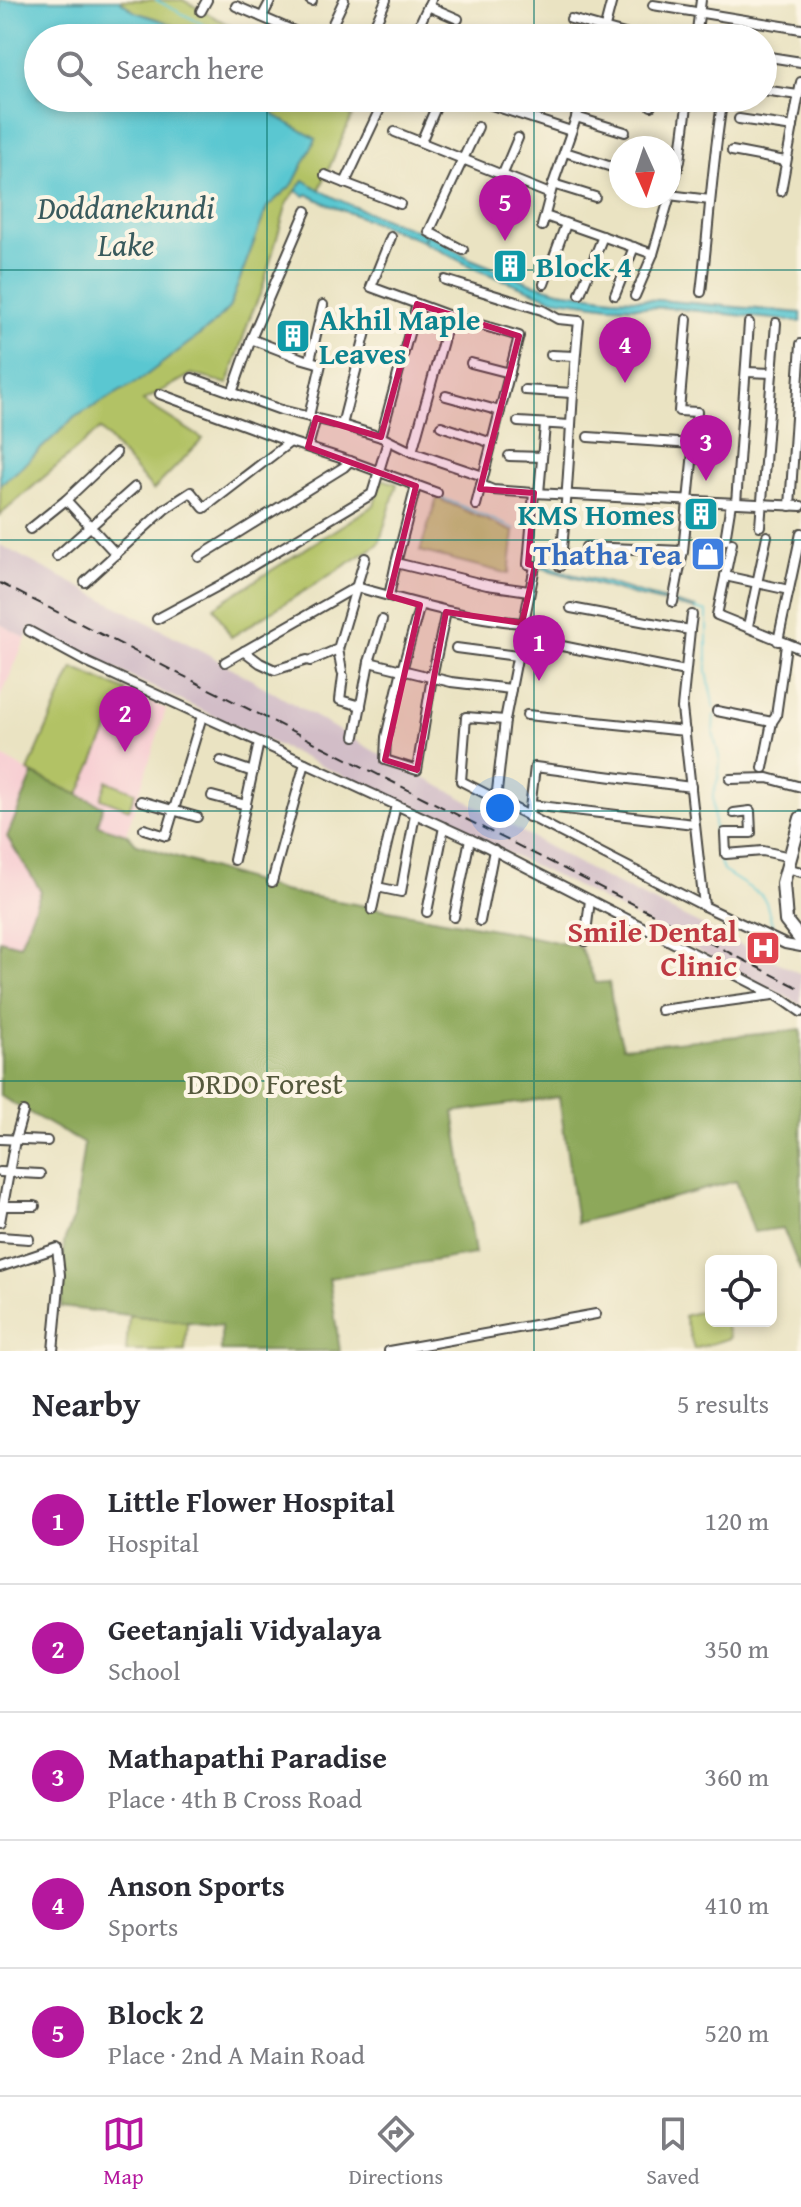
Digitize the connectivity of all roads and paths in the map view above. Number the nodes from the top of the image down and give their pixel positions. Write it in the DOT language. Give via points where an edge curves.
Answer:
graph roads {
  1 [pos="207,0"];
  2 [pos="271,0"];
  3 [pos="344,0"];
  4 [pos="386,0"];
  5 [pos="612,0"];
  6 [pos="701,0"];
  7 [pos="430,3"];
  8 [pos="653,5"];
  9 [pos="236,6"];
  10 [pos="201,11"];
  11 [pos="699,13"];
  12 [pos="262,17"];
  13 [pos="458,19"];
  14 [pos="571,19"];
  15 [pos="278,24"];
  16 [pos="333,24"];
  17 [pos="375,24"];
  18 [pos="420,24"];
  19 [pos="582,24"];
  20 [pos="606,24"];
  21 [pos="698,24"];
  22 [pos="769,24"];
  23 [pos="777,25"];
  24 [pos="801,29"];
  25 [pos="777,58"];
  26 [pos="801,62"];
  27 [pos="801,82"];
  28 [pos="777,92"];
  29 [pos="798,95"];
  30 [pos="378,112"];
  31 [pos="434,112"];
  32 [pos="511,112"];
  33 [pos="578,112"];
  34 [pos="686,112"];
  35 [pos="721,112"];
  36 [pos="576,117"];
  37 [pos="739,119"];
  38 [pos="478,127"];
  39 [pos="793,127"];
  40 [pos="571,131"];
  41 [pos="395,132"];
  42 [pos="625,132"];
  43 [pos="518,138"];
  44 [pos="421,142"];
  45 [pos="732,151"];
  46 [pos="565,152"];
  47 [pos="681,153"];
  48 [pos="463,159"];
  49 [pos="785,161"];
  50 [pos="609,166"];
  51 [pos="325,175"];
  52 [pos="502,176"];
  53 [pos="345,183"];
  54 [pos="552,189"];
  55 [pos="781,191"];
  56 [pos="681,196"];
  57 [pos="595,197"];
  58 [pos="710,200"];
  59 [pos="400,204"];
  60 [pos="665,208"];
  61 [pos="306,211"];
  62 [pos="545,216"];
  63 [pos="566,224"];
  64 [pos="542,226"];
  65 [pos="603,236"];
  66 [pos="391,237"];
  67 [pos="634,247"];
  68 [pos="463,250"];
  69 [pos="653,254"];
  70 [pos="445,280"];
  71 [pos="544,284"];
  72 [pos="701,292"];
  73 [pos="580,294"];
  74 [pos="615,295"];
  75 [pos="635,296"];
  76 [pos="417,304"];
  77 [pos="323,305"];
  78 [pos="450,316"];
  79 [pos="687,319"];
  80 [pos="369,320"];
  81 [pos="749,323"];
  82 [pos="776,323"];
  83 [pos="251,339"];
  84 [pos="801,344"];
  85 [pos="551,355"];
  86 [pos="575,356"];
  87 [pos="310,360"];
  88 [pos="471,363"];
  89 [pos="746,372"];
  90 [pos="510,373"];
  91 [pos="772,373"];
  92 [pos="192,378"];
  93 [pos="525,390"];
  94 [pos="232,393"];
  95 [pos="572,393"];
  96 [pos="160,394"];
  97 [pos="446,396"];
  98 [pos="500,411"];
  99 [pos="313,417"];
  100 [pos="518,422"];
  101 [pos="342,425"];
  102 [pos="545,425"];
  103 [pos="570,425"];
  104 [pos="441,426"];
  105 [pos="588,437"];
  106 [pos="385,439"];
  107 [pos="290,442"];
  108 [pos="492,443"];
  109 [pos="693,444"];
  110 [pos="308,447"];
  111 [pos="412,452"];
  112 [pos="116,453"];
  113 [pos="509,456"];
  114 [pos="542,457"];
  115 [pos="350,461"];
  116 [pos="380,472"];
  117 [pos="482,481"];
  118 [pos="416,486"];
  119 [pos="135,487"];
  120 [pos="437,493"];
  121 [pos="536,493"];
  122 [pos="567,494"];
  123 [pos="66,500"];
  124 [pos="688,501"];
  125 [pos="734,503"];
  126 [pos="763,504"];
  127 [pos="476,505"];
  128 [pos="790,506"];
  129 [pos="801,506"];
  130 [pos="760,526"];
  131 [pos="91,527"];
  132 [pos="30,529"];
  133 [pos="801,533"];
  134 [pos="767,536"];
  135 [pos="586,547"];
  136 [pos="683,551"];
  137 [pos="116,554"];
  138 [pos="57,556"];
  139 [pos="199,557"];
  140 [pos="365,558"];
  141 [pos="396,563"];
  142 [pos="560,566"];
  143 [pos="725,576"];
  144 [pos="85,582"];
  145 [pos="757,583"];
  146 [pos="356,587"];
  147 [pos="789,590"];
  148 [pos="529,591"];
  149 [pos="389,596"];
  150 [pos="673,602"];
  151 [pos="420,605"];
  152 [pos="571,608"];
  153 [pos="446,612"];
  154 [pos="692,615"];
  155 [pos="157,619"];
  156 [pos="382,620"];
  157 [pos="522,623"];
  158 [pos="748,626"];
  159 [pos="690,630"];
  160 [pos="29,631"];
  161 [pos="782,643"];
  162 [pos="339,645"];
  163 [pos="562,646"];
  164 [pos="456,648"];
  165 [pos="801,649"];
  166 [pos="244,651"];
  167 [pos="517,656"];
  168 [pos="225,662"];
  169 [pos="369,662"];
  170 [pos="402,670"];
  171 [pos="685,671"];
  172 [pos="432,677"];
  173 [pos="511,689"];
  174 [pos="361,706"];
  175 [pos="717,711"];
  176 [pos="527,715"];
  177 [pos="202,716"];
  178 [pos="505,720"];
  179 [pos="772,722"];
  180 [pos="685,731"];
  181 [pos="355,736"];
  182 [pos="259,742"];
  183 [pos="221,761"];
  184 [pos="305,763"];
  185 [pos="763,768"];
  186 [pos="253,772"];
  187 [pos="730,779"];
  188 [pos="691,787"];
  189 [pos="801,787"];
  190 [pos="212,796"];
  191 [pos="496,800"];
  192 [pos="141,801"];
  193 [pos="246,805"];
  194 [pos="396,805"];
  195 [pos="531,805"];
  196 [pos="174,811"];
  197 [pos="734,813"];
  198 [pos="415,814"];
  199 [pos="197,817"];
  200 [pos="529,817"];
  201 [pos="801,818"];
  202 [pos="694,824"];
  203 [pos="444,827"];
  204 [pos="144,829"];
  205 [pos="799,834"];
  206 [pos="470,839"];
  207 [pos="494,850"];
  208 [pos="234,860"];
  209 [pos="789,862"];
  210 [pos="801,872"];
  211 [pos="272,882"];
  212 [pos="377,887"];
  213 [pos="590,900"];
  214 [pos="704,906"];
  215 [pos="372,910"];
  216 [pos="427,912"];
  217 [pos="454,917"];
  218 [pos="480,921"];
  219 [pos="801,940"];
  220 [pos="585,941"];
  221 [pos="801,947"];
  222 [pos="773,995"];
  223 [pos="661,1010"];
  224 [pos="801,1012"];
  225 [pos="23,1112"];
  226 [pos="0,1139"];
  227 [pos="15,1140"];
  228 [pos="47,1141"];
  229 [pos="4,1172"];
  230 [pos="40,1174"];
  231 [pos="1,1206"];
  232 [pos="35,1206"];
  233 [pos="0,1222"];
  234 [pos="0,1237"];
  235 [pos="29,1239"];
  236 [pos="0,1267"];
  237 [pos="596,1314"];
  238 [pos="53,1351"];
  239 [pos="389,1351"];
  1 -- 10 [label="street"];
  2 -- 12 [label="street"];
  3 -- 16 [label="street"];
  4 -- 17 [label="street"];
  5 -- 20 [label="street"];
  6 -- 11 [label="street"];
  7 -- 13 [label="street"];
  7 -- 18 [label="street"];
  8 -- 11 [label="street"];
  9 -- 12 [label="street"];
  11 -- 21 [label="street"];
  11 -- 22 [label="street"];
  12 -- 15 [label="street"];
  14 -- 19 [label="street"];
  23 -- 24 [label="street"];
  25 -- 26 [label="street"];
  27 -- 29 [label="street"];
  28 -- 29 [label="street"];
  29 -- 39 [label="street"];
  30 -- 53 [label="street"];
  31 -- 44 [label="street"];
  32 -- 40 [label="street"];
  33 -- 36 [label="street"];
  34 -- 47 [label="street"];
  35 -- 58 [label="street"];
  36 -- 40 [label="street"];
  36 -- 42 [label="street"];
  37 -- 39 [label="street"];
  38 -- 48 [label="street"];
  39 -- 49 [label="street"];
  40 -- 46 [label="street"];
  41 -- 44 [label="street"];
  43 -- 52 [label="street"];
  44 -- 48 [label="street"];
  45 -- 49 [label="street"];
  46 -- 50 [label="street"];
  46 -- 54 [label="street"];
  48 -- 52 [label="street"];
  48 -- 68 [label="street" via="429,232"];
  49 -- 55 [label="street"];
  51 -- 53 [label="street"];
  52 -- 54 [label="street"];
  53 -- 59 [label="street"];
  54 -- 57 [label="street"];
  54 -- 62 [label="street"];
  56 -- 58 [label="street"];
  58 -- 72 [label="street"];
  60 -- 69 [label="street"];
  61 -- 83 [label="street"];
  62 -- 63 [label="street"];
  62 -- 64 [label="street"];
  63 -- 65 [label="street"];
  63 -- 71 [label="street"];
  65 -- 67 [label="street"];
  65 -- 73 [label="street"];
  66 -- 76 [label="street" via="371,287"];
  67 -- 69 [label="street"];
  67 -- 74 [label="street"];
  69 -- 75 [label="street"];
  70 -- 86 [label="street" via="558,319 579,321"];
  76 -- 78 [label="street"];
  76 -- 106 [label="street"];
  77 -- 87 [label="street"];
  78 -- 90 [label="street" via="520,331"];
  78 -- 111 [label="street"];
  79 -- 109 [label="street" via="679,411 697,412"];
  80 -- 101 [label="street"];
  81 -- 89 [label="street"];
  82 -- 91 [label="street"];
  83 -- 87 [label="street"];
  83 -- 94 [label="street"];
  84 -- 128 [label="street"];
  85 -- 86 [label="street"];
  86 -- 95 [label="street"];
  87 -- 99 [label="street" via="321,364"];
  88 -- 90 [label="street"];
  89 -- 91 [label="street"];
  89 -- 125 [label="street"];
  90 -- 98 [label="street"];
  91 -- 126 [label="street"];
  92 -- 94 [label="street"];
  93 -- 95 [label="street"];
  94 -- 99 [label="street"];
  95 -- 103 [label="street"];
  96 -- 107 [label="street"];
  97 -- 98 [label="street"];
  98 -- 108 [label="street"];
  99 -- 101 [label="street"];
  99 -- 110 [label="street"];
  100 -- 102 [label="street"];
  101 -- 106 [label="street"];
  102 -- 103 [label="street"];
  102 -- 114 [label="street"];
  103 -- 122 [label="street"];
  104 -- 108 [label="street"];
  105 -- 109 [label="street"];
  106 -- 111 [label="street"];
  106 -- 116 [label="street"];
  107 -- 110 [label="street"];
  107 -- 137 [label="street" via="204,508 191,492"];
  108 -- 117 [label="street"];
  109 -- 124 [label="street"];
  110 -- 115 [label="street"];
  111 -- 117 [label="street"];
  112 -- 123 [label="street"];
  113 -- 114 [label="street"];
  114 -- 121 [label="street"];
  115 -- 116 [label="street"];
  115 -- 139 [label="street"];
  116 -- 118 [label="street"];
  116 -- 155 [label="street" via="372,494"];
  117 -- 121 [label="street" via="493,490"];
  117 -- 127 [label="street"];
  118 -- 120 [label="street"];
  118 -- 141 [label="street"];
  119 -- 131 [label="street"];
  121 -- 122 [label="street"];
  121 -- 148 [label="street" via="528,564 535,566"];
  122 -- 124 [label="street"];
  122 -- 142 [label="street"];
  123 -- 131 [label="street"];
  123 -- 132 [label="street"];
  124 -- 125 [label="street"];
  124 -- 136 [label="street"];
  125 -- 126 [label="street"];
  125 -- 143 [label="street"];
  126 -- 128 [label="street"];
  126 -- 130 [label="street"];
  128 -- 129 [label="street"];
  131 -- 137 [label="street"];
  131 -- 138 [label="street"];
  133 -- 147 [label="street"];
  134 -- 145 [label="street"];
  135 -- 136 [label="street"];
  136 -- 150 [label="street"];
  137 -- 144 [label="street"];
  140 -- 146 [label="street"];
  141 -- 148 [label="street"];
  141 -- 149 [label="street"];
  143 -- 145 [label="street"];
  143 -- 158 [label="street" via="717,615"];
  145 -- 147 [label="street"];
  145 -- 158 [label="street"];
  146 -- 149 [label="street"];
  146 -- 162 [label="street"];
  146 -- 166 [label="street"];
  147 -- 161 [label="street"];
  148 -- 157 [label="street"];
  149 -- 151 [label="street"];
  151 -- 153 [label="street"];
  151 -- 170 [label="street"];
  152 -- 159 [label="street"];
  153 -- 157 [label="street"];
  153 -- 172 [label="street"];
  154 -- 159 [label="street"];
  156 -- 169 [label="street"];
  157 -- 167 [label="street"];
  158 -- 161 [label="street"];
  159 -- 171 [label="street"];
  160 -- 177 [label="street"];
  161 -- 165 [label="street"];
  161 -- 179 [label="street"];
  162 -- 166 [label="street" via="310,661 275,670"];
  162 -- 174 [label="street" via="340,700"];
  163 -- 171 [label="street"];
  164 -- 167 [label="street"];
  166 -- 168 [label="street"];
  167 -- 173 [label="street"];
  169 -- 170 [label="street"];
  169 -- 174 [label="street"];
  170 -- 172 [label="street"];
  170 -- 172 [label="street" via="385,760 417,770"];
  171 -- 180 [label="street"];
  172 -- 173 [label="street"];
  173 -- 178 [label="street"];
  174 -- 181 [label="street"];
  175 -- 179 [label="street"];
  176 -- 180 [label="street"];
  177 -- 182 [label="street"];
  177 -- 196 [label="street"];
  178 -- 191 [label="street"];
  178 -- 191 [label="street" via="466,717 461,781"];
  179 -- 185 [label="street"];
  180 -- 188 [label="street"];
  182 -- 184 [label="street"];
  182 -- 186 [label="street"];
  183 -- 186 [label="street"];
  184 -- 194 [label="street"];
  184 -- 211 [label="street"];
  186 -- 193 [label="street"];
  187 -- 189 [label="street" via="768,778"];
  188 -- 195 [label="street" via="535,767"];
  188 -- 202 [label="street"];
  190 -- 193 [label="street"];
  191 -- 200 [label="street"];
  192 -- 196 [label="street"];
  193 -- 208 [label="street"];
  194 -- 198 [label="street"];
  194 -- 212 [label="street"];
  195 -- 200 [label="street"];
  195 -- 202 [label="street"];
  196 -- 199 [label="street"];
  196 -- 204 [label="street" via="166,836"];
  197 -- 209 [label="street" via="750,811 751,833 725,833 726,854 763,851"];
  198 -- 203 [label="street"];
  198 -- 212 [label="street" via="401,892"];
  200 -- 214 [label="street"];
  201 -- 205 [label="main road"];
  202 -- 214 [label="street"];
  203 -- 206 [label="street"];
  203 -- 216 [label="street"];
  205 -- 209 [label="main road"];
  206 -- 207 [label="street"];
  206 -- 217 [label="street"];
  207 -- 213 [label="street"];
  207 -- 218 [label="street"];
  209 -- 210 [label="street"];
  209 -- 219 [label="main road" via="783,883 786,921"];
  212 -- 215 [label="street"];
  213 -- 220 [label="street"];
  213 -- 222 [label="street"];
  214 -- 221 [label="street"];
  222 -- 223 [label="street"];
  222 -- 224 [label="street"];
  225 -- 227 [label="street"];
  226 -- 227 [label="street"];
  227 -- 228 [label="street"];
  227 -- 229 [label="street"];
  229 -- 230 [label="street"];
  229 -- 231 [label="street"];
  231 -- 232 [label="street"];
  231 -- 233 [label="street"];
  234 -- 235 [label="street"];
  236 -- 238 [label="street" via="57,1248 60,1275"];
  237 -- 239 [label="street"];
}
